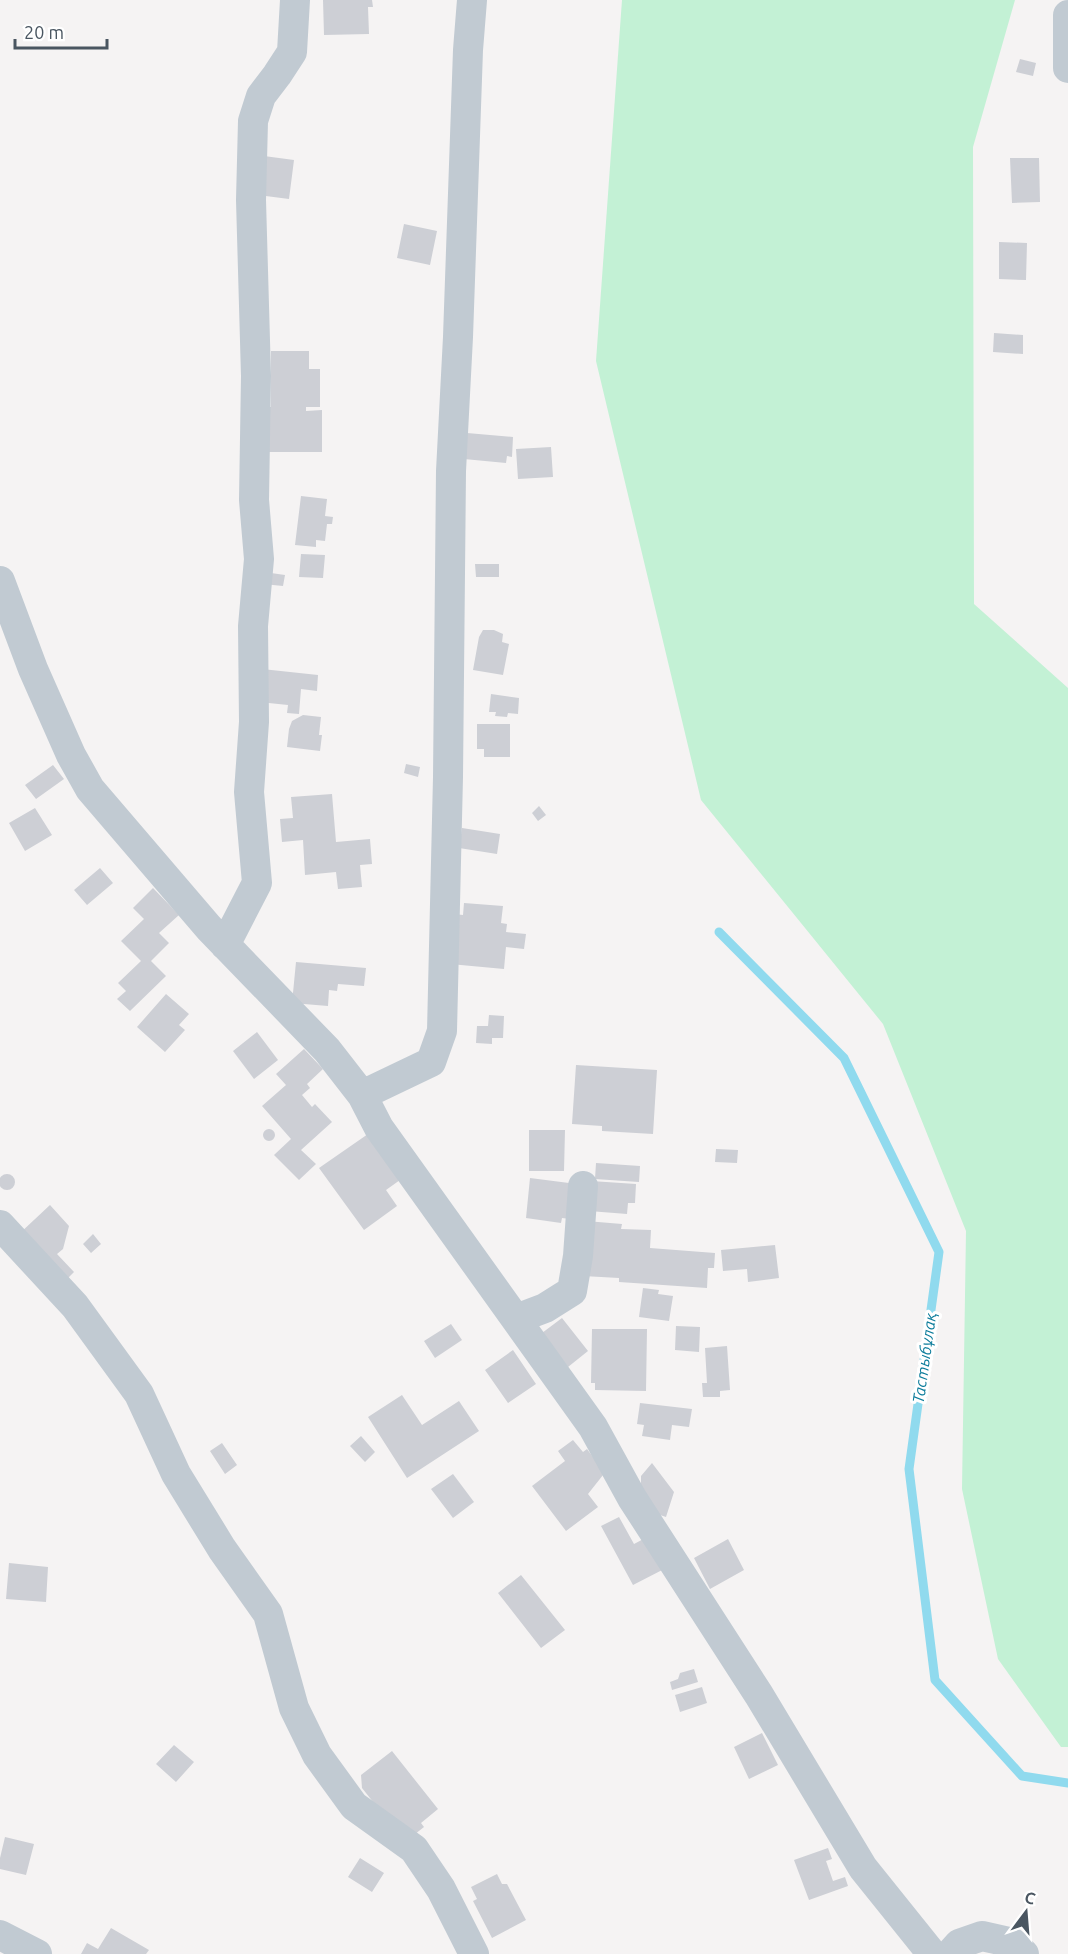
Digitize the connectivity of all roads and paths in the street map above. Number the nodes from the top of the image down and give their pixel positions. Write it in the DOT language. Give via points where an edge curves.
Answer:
graph roads {
  1 [pos="295,0"];
  2 [pos="472,0"];
  3 [pos="1068,15"];
  4 [pos="1068,68"];
  5 [pos="0,581"];
  6 [pos="225,945"];
  7 [pos="362,1095"];
  8 [pos="583,1186"];
  9 [pos="0,1225"];
  10 [pos="516,1319"];
  11 [pos="0,1935"];
  12 [pos="37,1954"];
  13 [pos="474,1954"];
  14 [pos="932,1954"];
  15 [pos="950,1954"];
  16 [pos="1024,1954"];
  1 -- 6 [label="street" via="292,52 261,96 253,121 254,500 259,559 253,626 254,722 249,792 257,883"];
  2 -- 7 [label="street" via="451,471 442,1031 431,1062"];
  3 -- 4 [label="street"];
  5 -- 6 [label="street" via="33,669 90,789"];
  6 -- 7 [label="street" via="327,1050"];
  7 -- 10 [label="street" via="379,1128"];
  8 -- 10 [label="street" via="572,1291 545,1308"];
  9 -- 13 [label="street" via="75,1306 139,1394 176,1474 268,1614 294,1708 317,1755 354,1806 414,1849 441,1889"];
  10 -- 14 [label="street" via="593,1427 632,1498 759,1695 863,1868"];
  11 -- 12 [label="street"];
  15 -- 16 [label="street" via="959,1944 981,1936 1013,1943"];
}
